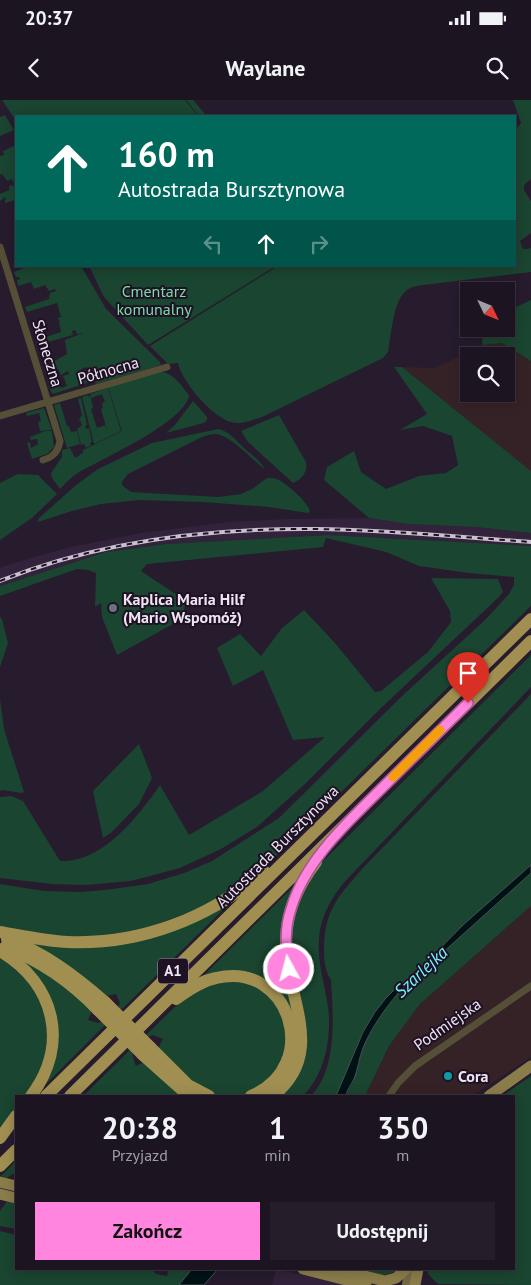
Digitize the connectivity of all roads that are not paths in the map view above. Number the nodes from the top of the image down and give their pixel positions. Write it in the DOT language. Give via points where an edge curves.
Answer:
graph roads {
  1 [pos="0,247"];
  2 [pos="167,367"];
  3 [pos="48,401"];
  4 [pos="0,416"];
  5 [pos="43,460"];
  6 [pos="531,619"];
  7 [pos="531,641"];
  8 [pos="340,829"];
  9 [pos="301,845"];
  10 [pos="0,932"];
  11 [pos="0,936"];
  12 [pos="0,946"];
  13 [pos="0,951"];
  14 [pos="531,986"];
  15 [pos="101,1006"];
  16 [pos="145,1021"];
  17 [pos="146,1051"];
  18 [pos="531,1066"];
  19 [pos="32,1095"];
  20 [pos="47,1095"];
  21 [pos="71,1095"];
  22 [pos="187,1095"];
  23 [pos="207,1095"];
  24 [pos="253,1095"];
  25 [pos="274,1095"];
  26 [pos="390,1095"];
  27 [pos="490,1095"];
  28 [pos="15,1117"];
  29 [pos="15,1127"];
  30 [pos="0,1138"];
  31 [pos="0,1142"];
  32 [pos="15,1151"];
  33 [pos="0,1166"];
  34 [pos="0,1182"];
  35 [pos="11,1192"];
  36 [pos="307,1270"];
  37 [pos="339,1270"];
  38 [pos="407,1270"];
  39 [pos="408,1270"];
  40 [pos="418,1270"];
  41 [pos="385,1281"];
  42 [pos="366,1285"];
  43 [pos="400,1285"];
  44 [pos="407,1285"];
  45 [pos="415,1285"];
  1 -- 3 [label="street, Słoneczna"];
  2 -- 3 [label="street, Północna"];
  3 -- 4 [label="street, Północna"];
  3 -- 5 [label="street, Słoneczna" via="60,441 57,452"];
  6 -- 9 [label="highway, Autostrada Bursztynowa / A1"];
  7 -- 8 [label="highway, Autostrada Bursztynowa / A1"];
  8 -- 16 [label="highway, Autostrada Bursztynowa / A1"];
  8 -- 25 [label="highway" via="308,872 295,896 288,920 286,954 302,1046 290,1078"];
  9 -- 10 [label="highway" via="226,900 164,929 88,942 35,939"];
  9 -- 20 [label="highway, Autostrada Bursztynowa / A1"];
  11 -- 15 [label="highway" via="27,947 72,974"];
  12 -- 15 [label="highway" via="57,974"];
  13 -- 19 [label="highway" via="29,974 41,990 49,1011 51,1054 45,1073"];
  14 -- 26 [label="street, Podmiejska" via="415,1066"];
  15 -- 17 [label="highway, bridge"];
  16 -- 21 [label="highway, Autostrada Bursztynowa / A1"];
  16 -- 24 [label="highway" via="209,979 240,977 264,986 284,1007 290,1022 292,1042 290,1054 279,1075 265,1089"];
  17 -- 22 [label="highway"];
  17 -- 23 [label="highway" via="188,1085"];
  18 -- 27 [label="main road"];
  28 -- 30 [label="highway"];
  29 -- 31 [label="highway"];
  32 -- 33 [label="highway"];
  34 -- 35 [label="main road"];
  36 -- 42 [label="main road"];
  37 -- 41 [label="main road"];
  38 -- 41 [label="main road"];
  39 -- 44 [label="main road"];
  40 -- 45 [label="main road"];
  41 -- 43 [label="main road"];
}
